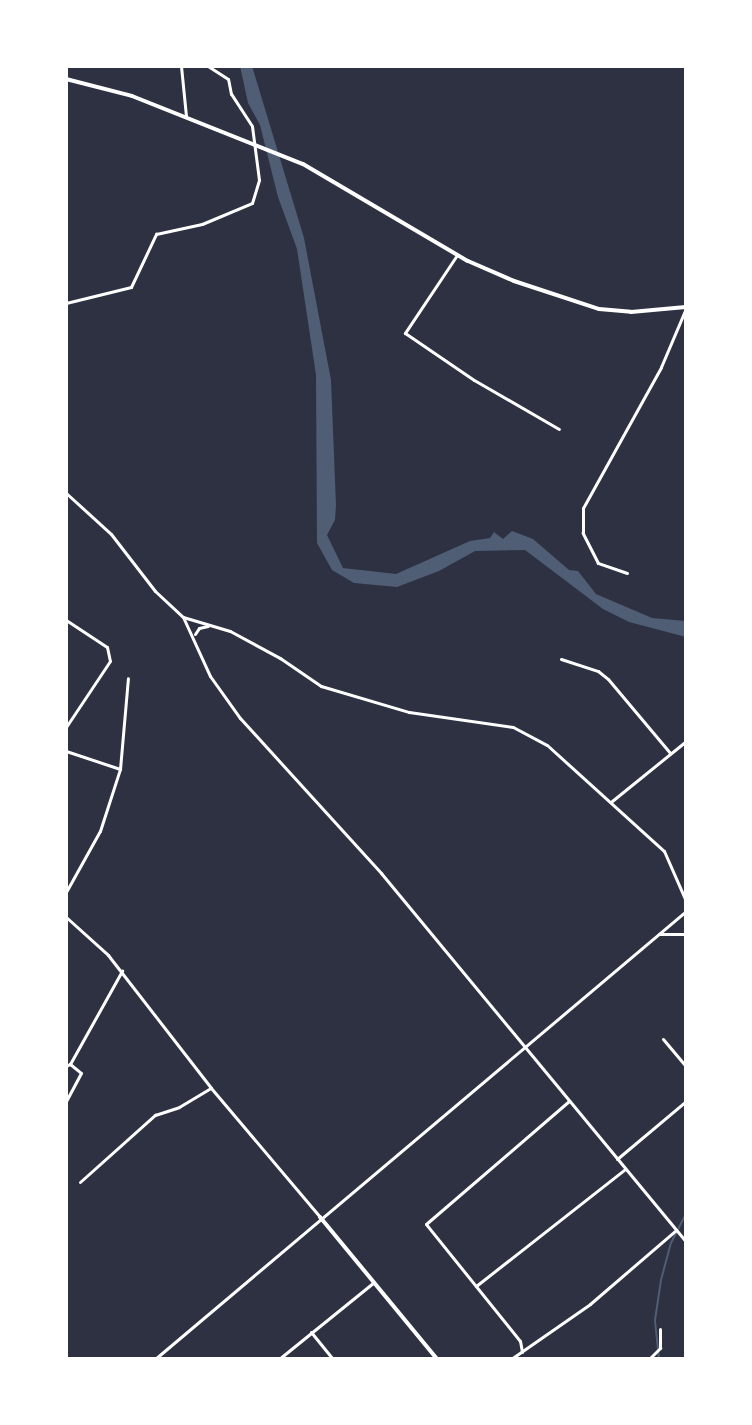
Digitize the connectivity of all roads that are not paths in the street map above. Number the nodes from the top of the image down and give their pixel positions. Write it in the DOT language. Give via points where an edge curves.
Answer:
graph roads {
  1 [pos="181,66"];
  2 [pos="208,66"];
  3 [pos="66,79"];
  4 [pos="186,116"];
  5 [pos="457,255"];
  6 [pos="66,303"];
  7 [pos="686,307"];
  8 [pos="559,429"];
  9 [pos="66,493"];
  10 [pos="627,573"];
  11 [pos="183,617"];
  12 [pos="66,620"];
  13 [pos="211,626"];
  14 [pos="194,636"];
  15 [pos="561,659"];
  16 [pos="128,678"];
  17 [pos="66,727"];
  18 [pos="686,741"];
  19 [pos="66,751"];
  20 [pos="669,753"];
  21 [pos="120,769"];
  22 [pos="612,801"];
  23 [pos="66,892"];
  24 [pos="686,901"];
  25 [pos="686,911"];
  26 [pos="66,917"];
  27 [pos="659,934"];
  28 [pos="686,934"];
  29 [pos="122,971"];
  30 [pos="663,1039"];
  31 [pos="524,1047"];
  32 [pos="70,1064"];
  33 [pos="66,1066"];
  34 [pos="686,1066"];
  35 [pos="211,1088"];
  36 [pos="66,1101"];
  37 [pos="569,1101"];
  38 [pos="686,1101"];
  39 [pos="617,1159"];
  40 [pos="625,1169"];
  41 [pos="80,1182"];
  42 [pos="321,1217"];
  43 [pos="676,1230"];
  44 [pos="686,1242"];
  45 [pos="374,1282"];
  46 [pos="476,1286"];
  47 [pos="660,1329"];
  48 [pos="311,1332"];
  49 [pos="522,1352"];
  50 [pos="155,1359"];
  51 [pos="279,1359"];
  52 [pos="333,1359"];
  53 [pos="437,1359"];
  54 [pos="511,1359"];
  55 [pos="649,1359"];
  1 -- 4 [label="street"];
  2 -- 6 [label="street" via="228,79 231,94 252,126 259,180 252,203 202,224 156,234 131,287"];
  3 -- 4 [label="street" via="132,96"];
  4 -- 5 [label="street" via="303,164"];
  5 -- 7 [label="street" via="514,280 599,309 631,312"];
  5 -- 8 [label="street" via="405,333 474,380"];
  7 -- 10 [label="street" via="661,367 583,508 583,533 598,563"];
  9 -- 11 [label="street" via="111,534 155,591"];
  11 -- 13 [label="street"];
  11 -- 14 [label="street"];
  12 -- 17 [label="street" via="108,647 110,661"];
  13 -- 14 [label="street" via="199,628"];
  13 -- 22 [label="street" via="280,658 321,686 409,712 513,727 546,745"];
  14 -- 31 [label="street" via="210,676 240,718 381,873"];
  15 -- 20 [label="street" via="598,671 608,679"];
  16 -- 21 [label="street"];
  18 -- 20 [label="street"];
  19 -- 21 [label="street"];
  20 -- 22 [label="street"];
  21 -- 23 [label="street" via="100,831"];
  22 -- 24 [label="street" via="664,851"];
  25 -- 27 [label="street"];
  26 -- 29 [label="street" via="101,946"];
  27 -- 28 [label="street"];
  27 -- 31 [label="street"];
  29 -- 32 [label="street"];
  29 -- 35 [label="street"];
  30 -- 34 [label="street"];
  31 -- 37 [label="street"];
  31 -- 42 [label="street"];
  32 -- 33 [label="street"];
  32 -- 36 [label="street" via="81,1073"];
  35 -- 41 [label="street" via="155,1115"];
  35 -- 42 [label="street"];
  37 -- 39 [label="street"];
  37 -- 46 [label="street" via="426,1224"];
  38 -- 39 [label="street"];
  39 -- 40 [label="street"];
  40 -- 43 [label="street"];
  40 -- 46 [label="street"];
  42 -- 45 [label="street"];
  42 -- 50 [label="street"];
  43 -- 44 [label="street"];
  43 -- 49 [label="street" via="590,1304"];
  45 -- 48 [label="street"];
  45 -- 53 [label="street"];
  46 -- 49 [label="street" via="520,1341"];
  47 -- 55 [label="street" via="660,1348"];
  48 -- 51 [label="street"];
  48 -- 52 [label="street"];
  49 -- 54 [label="street"];
}
